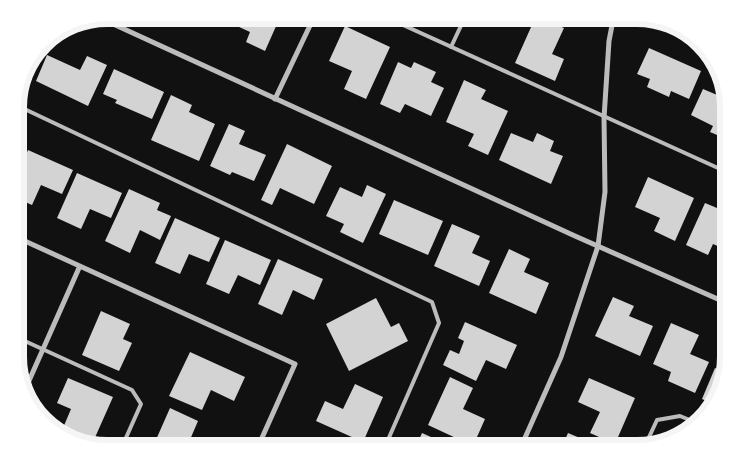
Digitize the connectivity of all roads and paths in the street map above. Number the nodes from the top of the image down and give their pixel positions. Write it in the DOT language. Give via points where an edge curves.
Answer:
graph roads {
  1 [pos="113,24"];
  2 [pos="311,24"];
  3 [pos="401,24"];
  4 [pos="462,24"];
  5 [pos="612,24"];
  6 [pos="451,47"];
  7 [pos="275,99"];
  8 [pos="24,109"];
  9 [pos="604,118"];
  10 [pos="720,170"];
  11 [pos="24,241"];
  12 [pos="598,246"];
  13 [pos="79,268"];
  14 [pos="720,300"];
  15 [pos="24,341"];
  16 [pos="43,350"];
  17 [pos="28,383"];
  18 [pos="691,420"];
  19 [pos="648,439"];
  20 [pos="125,440"];
  21 [pos="261,440"];
  22 [pos="388,440"];
  23 [pos="524,440"];
  1 -- 7 [label="street"];
  2 -- 7 [label="street"];
  3 -- 6 [label="lane"];
  4 -- 6 [label="lane"];
  5 -- 9 [label="street"];
  6 -- 9 [label="lane"];
  7 -- 12 [label="street"];
  8 -- 22 [label="lane" via="432,302 439,323"];
  9 -- 10 [label="lane"];
  9 -- 12 [label="street" via="604,192"];
  11 -- 13 [label="street"];
  12 -- 14 [label="street"];
  12 -- 23 [label="street" via="560,357"];
  13 -- 16 [label="street"];
  13 -- 21 [label="street" via="295,364"];
  15 -- 16 [label="lane"];
  16 -- 17 [label="street"];
  16 -- 20 [label="lane" via="132,390 141,404"];
  18 -- 19 [label="lane" via="680,416 657,420"];
}
